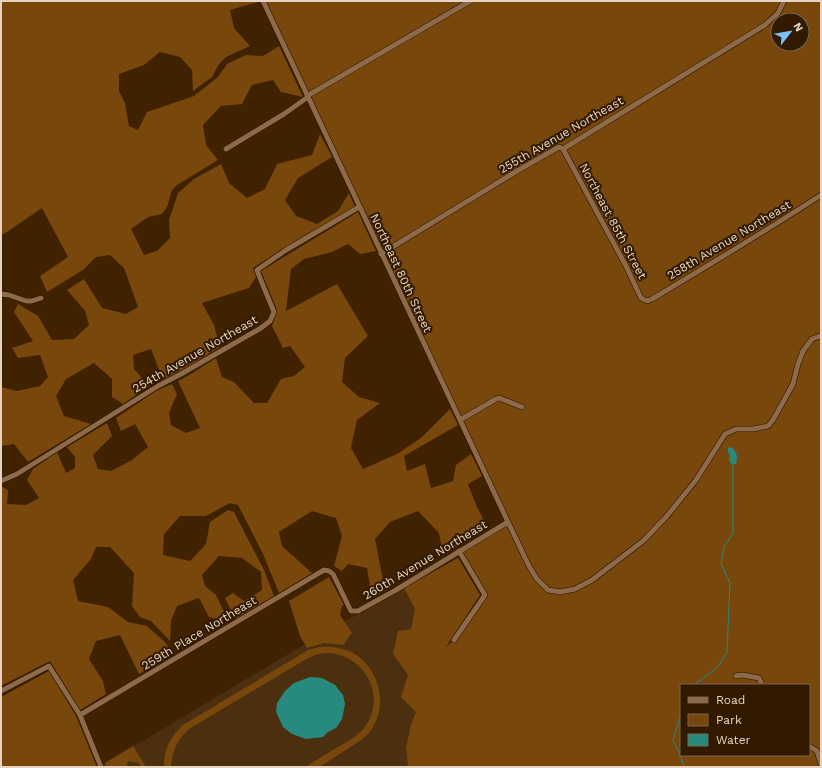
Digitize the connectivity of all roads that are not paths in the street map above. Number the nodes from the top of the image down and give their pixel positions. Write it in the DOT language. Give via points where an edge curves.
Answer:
graph roads {
  1 [pos="263,1"];
  2 [pos="470,1"];
  3 [pos="784,1"];
  4 [pos="307,97"];
  5 [pos="563,148"];
  6 [pos="226,149"];
  7 [pos="821,195"];
  8 [pos="359,207"];
  9 [pos="381,254"];
  10 [pos="1,294"];
  11 [pos="41,298"];
  12 [pos="647,301"];
  13 [pos="821,337"];
  14 [pos="522,407"];
  15 [pos="460,420"];
  16 [pos="1,481"];
  17 [pos="508,522"];
  18 [pos="459,551"];
  19 [pos="329,571"];
  20 [pos="454,640"];
  21 [pos="736,676"];
  22 [pos="761,684"];
  23 [pos="1,691"];
  24 [pos="80,716"];
  25 [pos="810,746"];
  26 [pos="821,764"];
  27 [pos="101,767"];
  1 -- 4 [label="street, Northeast 80th Street"];
  2 -- 4 [label="street"];
  3 -- 5 [label="street, 255th Avenue Northeast" via="778,13 765,25"];
  4 -- 6 [label="street"];
  4 -- 8 [label="street, Northeast 80th Street"];
  5 -- 9 [label="street, 255th Avenue Northeast" via="559,147 522,168"];
  5 -- 12 [label="street, Northeast 85th Street" via="642,298"];
  7 -- 12 [label="street, 258th Avenue Northeast"];
  8 -- 9 [label="street, Northeast 80th Street"];
  8 -- 16 [label="street, 254th Avenue Northeast" via="257,270 274,312 270,322 158,386 17,474"];
  9 -- 15 [label="street, Northeast 80th Street"];
  10 -- 11 [label="street" via="26,302"];
  13 -- 17 [label="street, Northeast 80th Street" via="812,339 803,351 793,384 768,426 736,429 725,434 696,480 667,516 643,542 592,580 575,589 560,592 548,590 529,566"];
  14 -- 15 [label="street" via="499,398"];
  15 -- 17 [label="street, Northeast 80th Street"];
  17 -- 18 [label="street, 260th Avenue Northeast"];
  18 -- 19 [label="street, 260th Avenue Northeast" via="358,611 350,611 333,574"];
  18 -- 20 [label="street" via="485,595"];
  19 -- 24 [label="street, 259th Place Northeast" via="324,570"];
  21 -- 22 [label="street" via="758,678"];
  23 -- 24 [label="street" via="49,666"];
  24 -- 27 [label="street"];
  25 -- 26 [label="street" via="818,750"];
}
